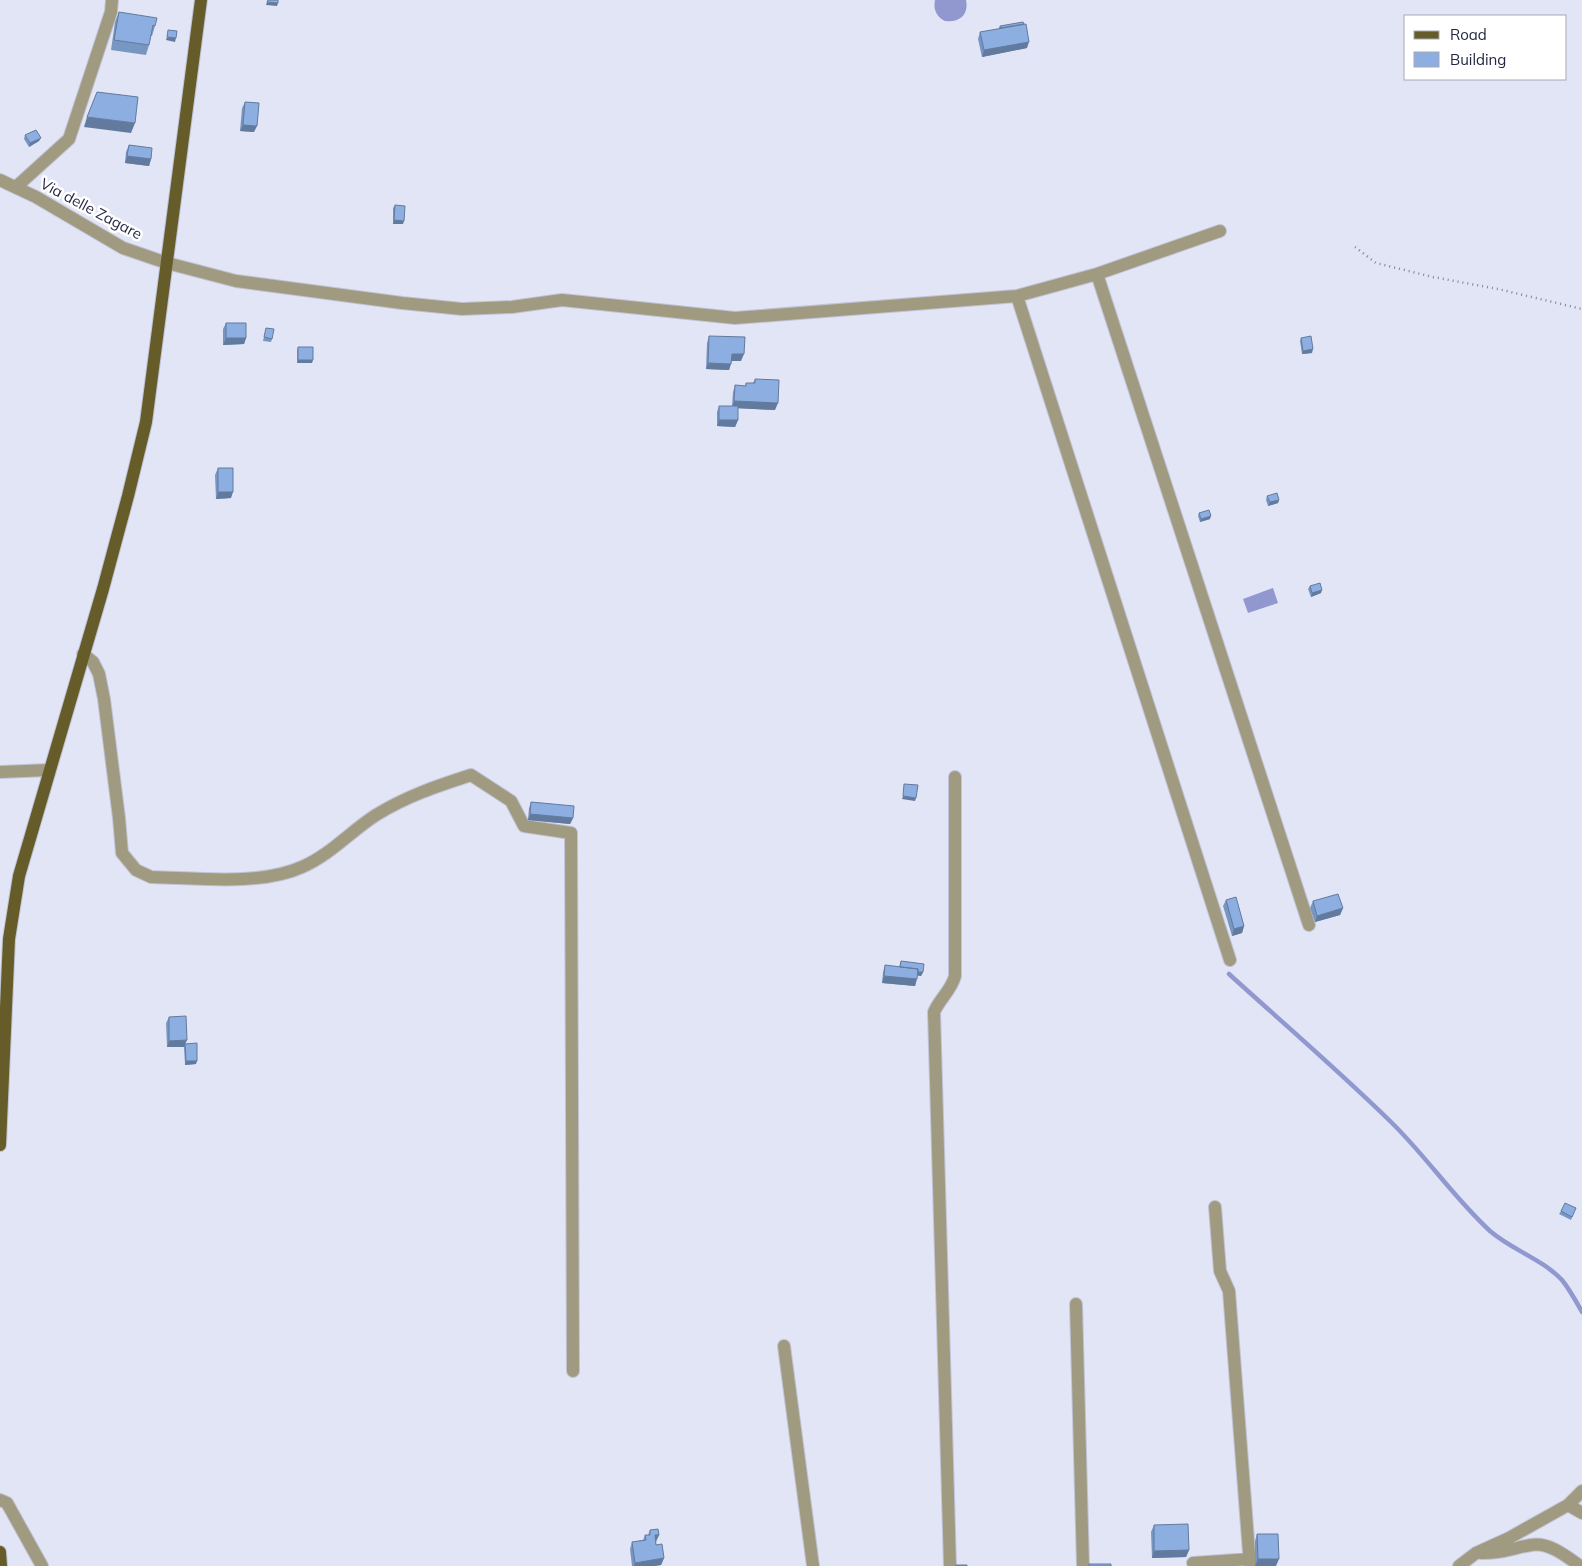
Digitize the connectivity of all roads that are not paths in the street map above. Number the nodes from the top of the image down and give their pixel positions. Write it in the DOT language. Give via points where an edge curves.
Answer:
graph roads {
  1 [pos="112,0"];
  2 [pos="201,0"];
  3 [pos="0,180"];
  4 [pos="16,187"];
  5 [pos="1220,231"];
  6 [pos="167,263"];
  7 [pos="1097,274"];
  8 [pos="1017,296"];
  9 [pos="83,654"];
  10 [pos="49,770"];
  11 [pos="0,772"];
  12 [pos="955,777"];
  13 [pos="1309,926"];
  14 [pos="1230,960"];
  15 [pos="1,1114"];
  16 [pos="0,1145"];
  17 [pos="1215,1207"];
  18 [pos="1076,1304"];
  19 [pos="784,1346"];
  20 [pos="573,1371"];
  21 [pos="1582,1490"];
  22 [pos="0,1500"];
  23 [pos="1568,1505"];
  24 [pos="1582,1513"];
  25 [pos="0,1552"];
  26 [pos="1476,1553"];
  27 [pos="1250,1562"];
  28 [pos="1193,1563"];
  29 [pos="1,1566"];
  30 [pos="42,1566"];
  31 [pos="813,1566"];
  32 [pos="950,1566"];
  33 [pos="1083,1566"];
  34 [pos="1459,1566"];
  35 [pos="1580,1566"];
  1 -- 4 [label="street" via="111,12 69,140"];
  2 -- 6 [label="main road"];
  3 -- 4 [label="street, Via delle Zagare"];
  4 -- 6 [label="street, Via delle Zagare" via="123,248"];
  5 -- 7 [label="street, Via delle Zagare"];
  6 -- 8 [label="street, Via delle Zagare" via="236,280 462,309 562,300 735,318"];
  6 -- 9 [label="main road" via="146,422"];
  7 -- 8 [label="street, Via delle Zagare"];
  7 -- 13 [label="street"];
  8 -- 14 [label="street"];
  9 -- 10 [label="main road"];
  9 -- 20 [label="street" via="93,662 99,674 104,699 122,853 136,870 151,876 253,879 283,874 330,850 399,802 471,775 511,801 524,826 571,833"];
  10 -- 11 [label="street"];
  10 -- 15 [label="main road" via="19,876 9,939"];
  12 -- 32 [label="street" via="955,976 934,1012"];
  15 -- 16 [label="main road"];
  17 -- 27 [label="street" via="1220,1271 1229,1291"];
  18 -- 33 [label="street"];
  19 -- 31 [label="street"];
  21 -- 23 [label="street"];
  22 -- 30 [label="street" via="7,1503"];
  23 -- 24 [label="street"];
  23 -- 26 [label="street"];
  25 -- 29 [label="main road"];
  26 -- 34 [label="street"];
  26 -- 35 [label="street" via="1503,1553 1532,1545 1546,1546"];
  27 -- 28 [label="street"];
}
